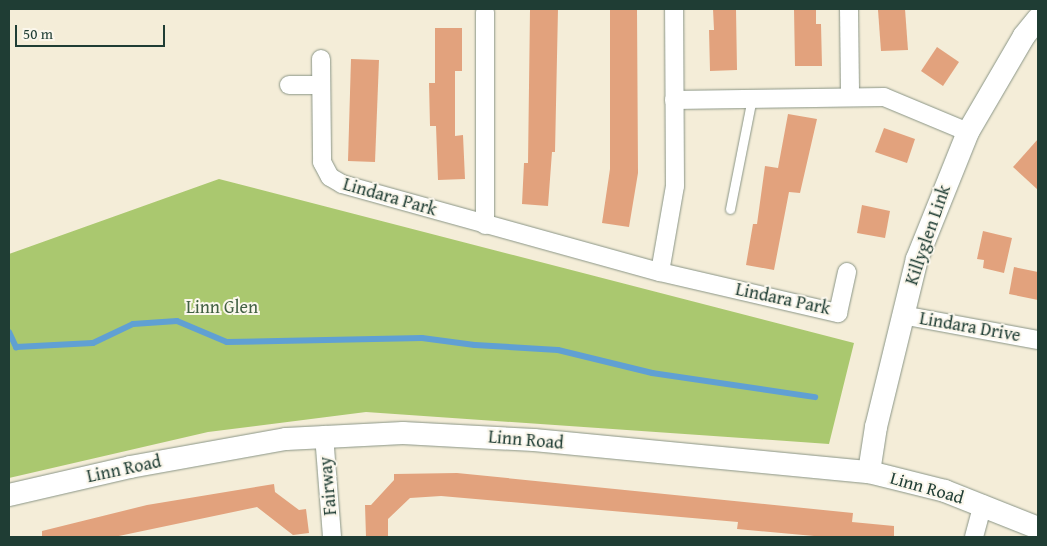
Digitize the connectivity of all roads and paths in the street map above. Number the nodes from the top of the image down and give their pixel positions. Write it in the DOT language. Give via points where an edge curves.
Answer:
graph roads {
  1 [pos="674,9"];
  2 [pos="849,9"];
  3 [pos="485,12"];
  4 [pos="1038,19"];
  5 [pos="321,60"];
  6 [pos="288,85"];
  7 [pos="321,85"];
  8 [pos="850,96"];
  9 [pos="752,98"];
  10 [pos="674,100"];
  11 [pos="968,132"];
  12 [pos="730,209"];
  13 [pos="485,225"];
  14 [pos="660,272"];
  15 [pos="848,272"];
  16 [pos="902,315"];
  17 [pos="1038,340"];
  18 [pos="324,435"];
  19 [pos="869,472"];
  20 [pos="9,495"];
  21 [pos="983,504"];
  22 [pos="1038,528"];
  23 [pos="332,537"];
  24 [pos="974,537"];
  1 -- 10 [label="street"];
  2 -- 8 [label="street"];
  3 -- 13 [label="street"];
  4 -- 11 [label="street, Killyglen Link" via="1024,36"];
  5 -- 7 [label="street, Lindara Park"];
  6 -- 7 [label="street"];
  7 -- 13 [label="street, Lindara Park" via="322,162 332,178"];
  8 -- 9 [label="street"];
  8 -- 11 [label="street" via="884,97"];
  9 -- 10 [label="street"];
  9 -- 12 [label="lane"];
  10 -- 14 [label="street" via="674,198"];
  11 -- 16 [label="street, Killyglen Link" via="917,259"];
  13 -- 14 [label="street, Lindara Park"];
  14 -- 15 [label="street, Lindara Park" via="838,313"];
  16 -- 17 [label="street, Lindara Drive"];
  16 -- 19 [label="street, Killyglen Link"];
  18 -- 19 [label="street, Linn Road" via="403,433 513,438"];
  18 -- 20 [label="street, Linn Road" via="222,449"];
  18 -- 23 [label="street, Fairway"];
  19 -- 21 [label="street, Linn Road" via="945,490"];
  21 -- 22 [label="street, Linn Road"];
  21 -- 24 [label="street"];
}
